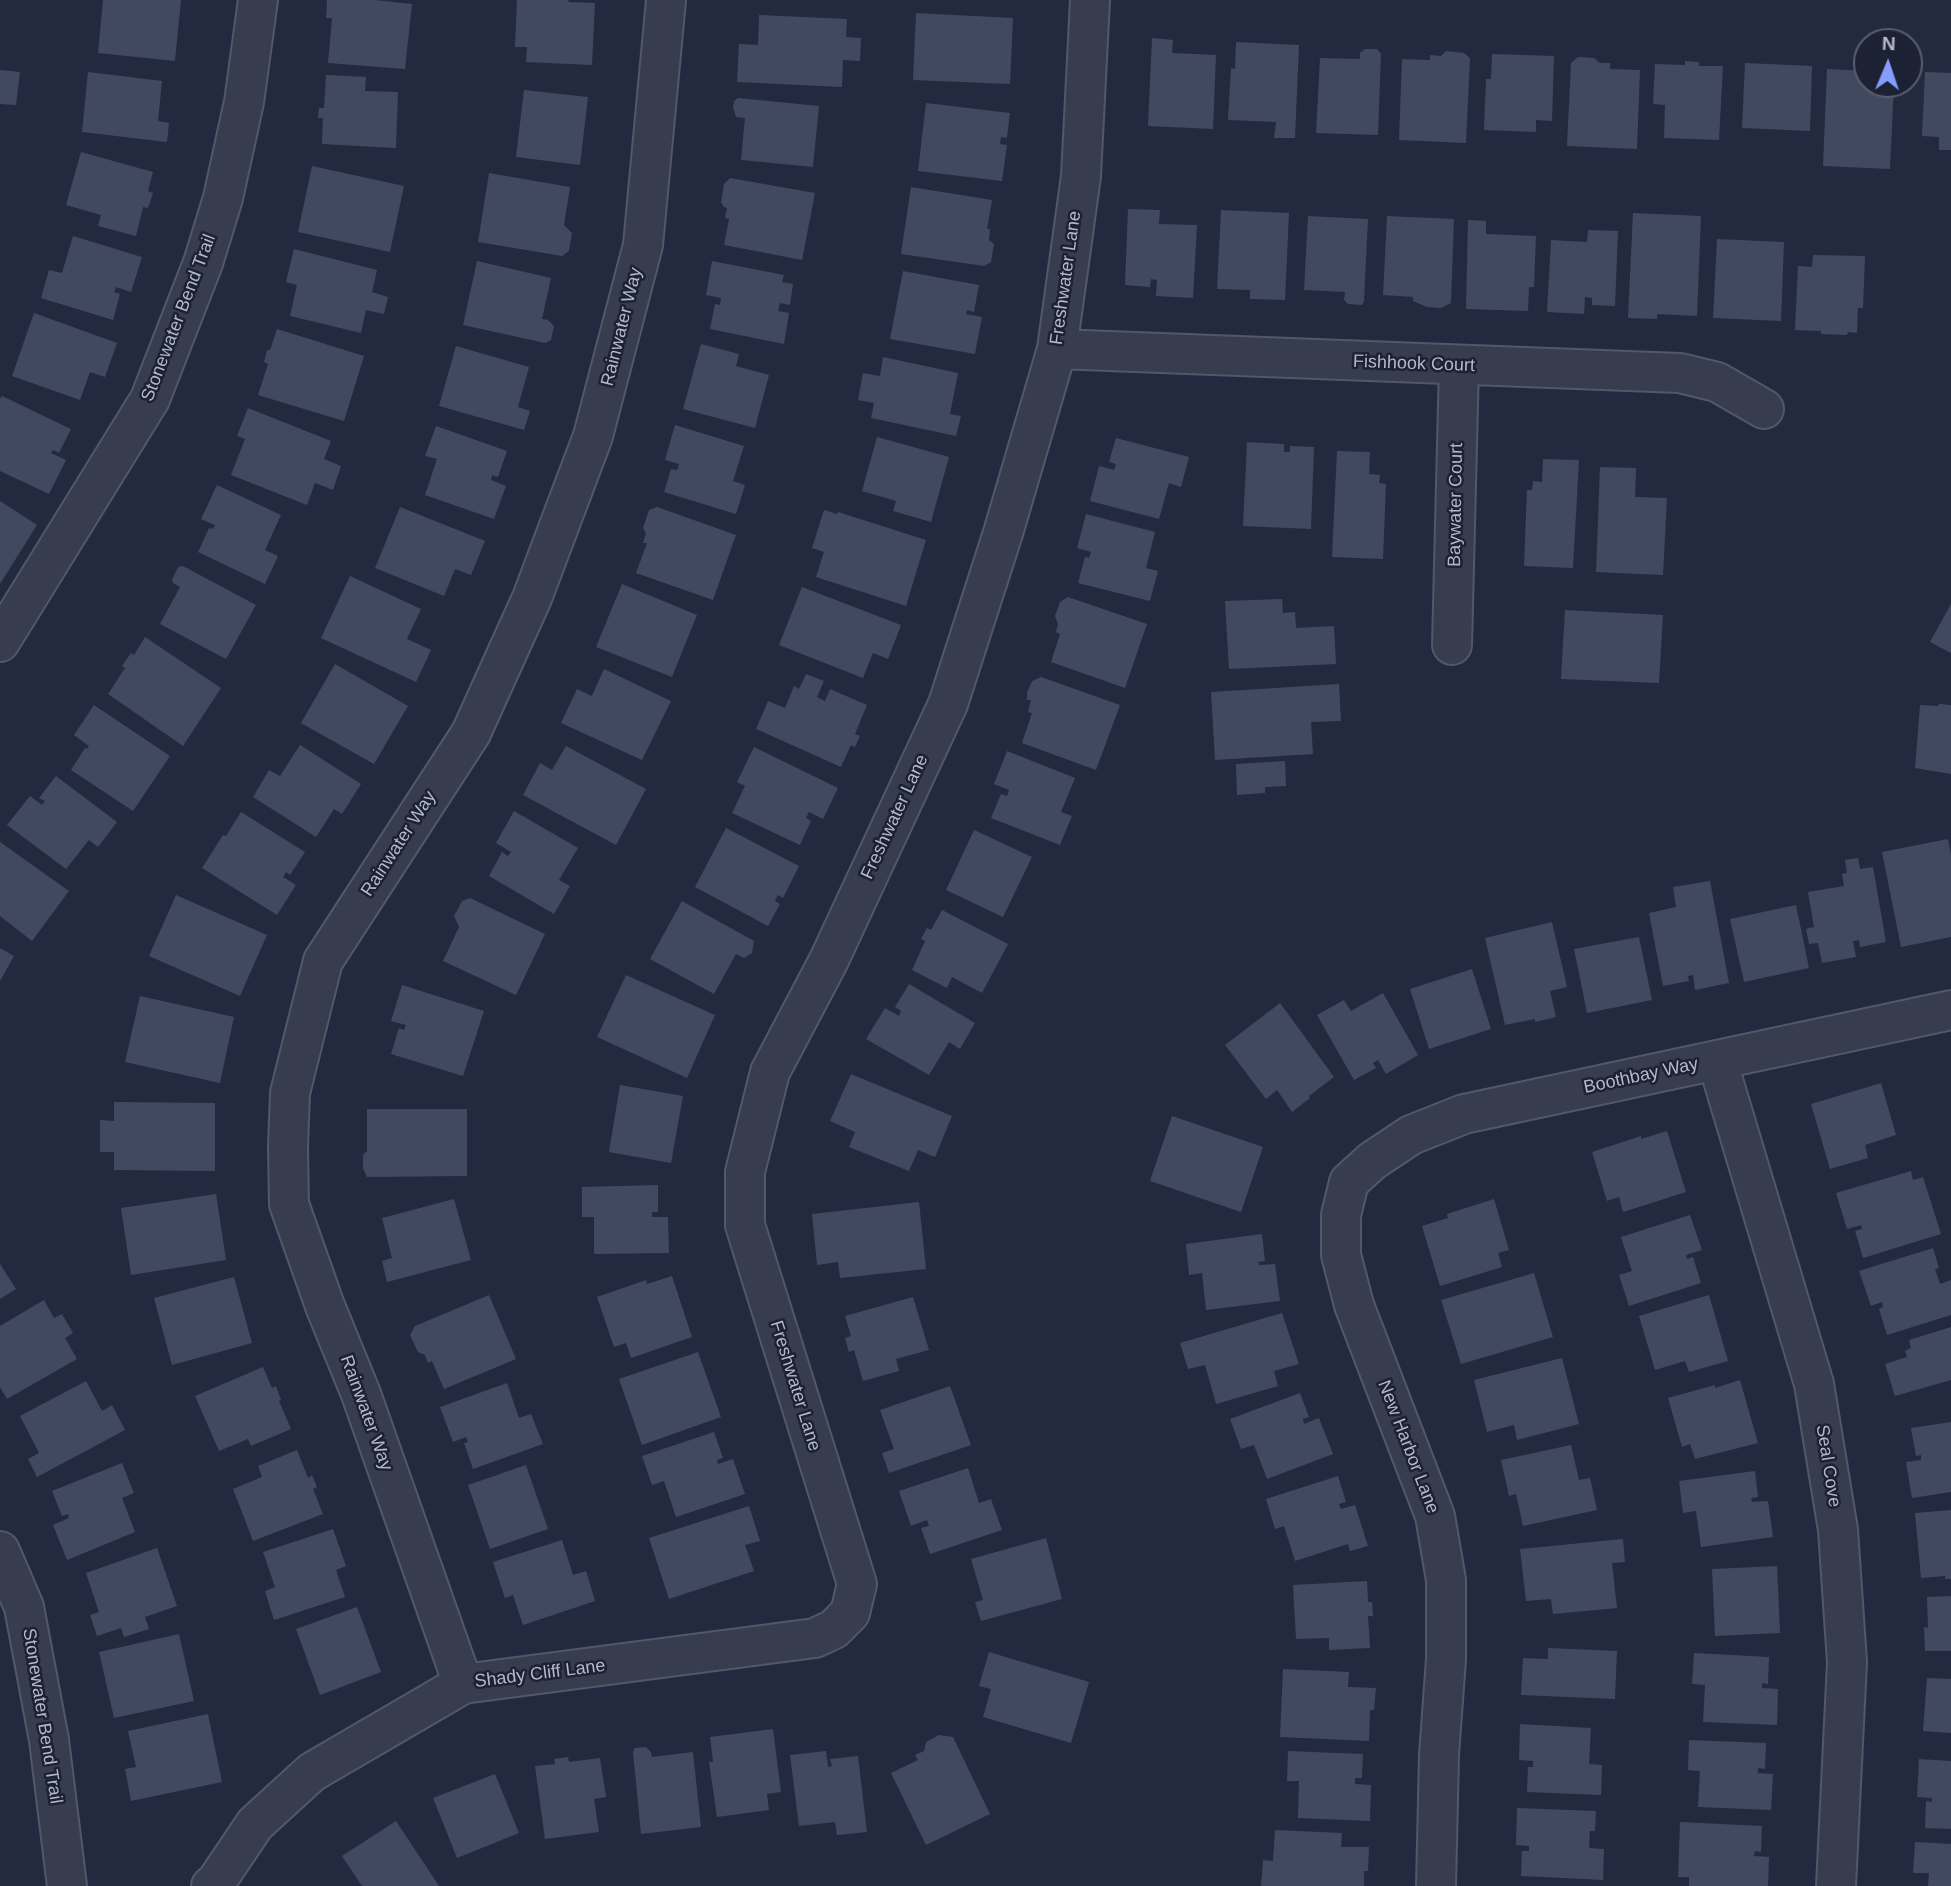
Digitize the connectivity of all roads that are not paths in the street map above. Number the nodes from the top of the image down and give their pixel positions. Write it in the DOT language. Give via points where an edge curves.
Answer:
graph roads {
  1 [pos="258,0"];
  2 [pos="666,0"];
  3 [pos="1090,0"];
  4 [pos="1057,349"];
  5 [pos="1459,365"];
  6 [pos="1764,410"];
  7 [pos="0,642"];
  8 [pos="1452,645"];
  9 [pos="1951,1010"];
  10 [pos="1717,1060"];
  11 [pos="1349,1182"];
  12 [pos="0,1551"];
  13 [pos="850,1613"];
  14 [pos="463,1684"];
  15 [pos="67,1886"];
  16 [pos="211,1886"];
  17 [pos="1436,1886"];
  18 [pos="1836,1886"];
  1 -- 7 [label="street, Stonewater Bend Trail" via="244,102 223,198 150,399"];
  2 -- 14 [label="street, Rainwater Way" via="643,245 593,436 532,598 471,733 323,961 290,1093 289,1204"];
  3 -- 4 [label="street, Freshwater Lane" via="1081,176"];
  4 -- 5 [label="street, Fishhook Court"];
  4 -- 13 [label="street, Freshwater Lane" via="948,704 829,960 770,1072 745,1172 745,1225 857,1584"];
  5 -- 6 [label="street, Fishhook Court" via="1680,373 1717,382"];
  5 -- 8 [label="street, Baywater Court"];
  9 -- 10 [label="street, Boothbay Way"];
  10 -- 11 [label="street, Boothbay Way" via="1464,1114 1411,1135"];
  10 -- 18 [label="street, Seal Cove" via="1814,1384 1838,1530 1847,1661"];
  11 -- 17 [label="street, New Harbor Lane" via="1341,1215 1341,1255 1354,1305 1435,1516 1446,1580"];
  12 -- 15 [label="street, Stonewater Bend Trail" via="24,1607 49,1740"];
  13 -- 14 [label="street, Shady Cliff Lane" via="816,1638"];
  14 -- 16 [label="street, Shady Cliff Lane" via="312,1772 255,1824"];
}
